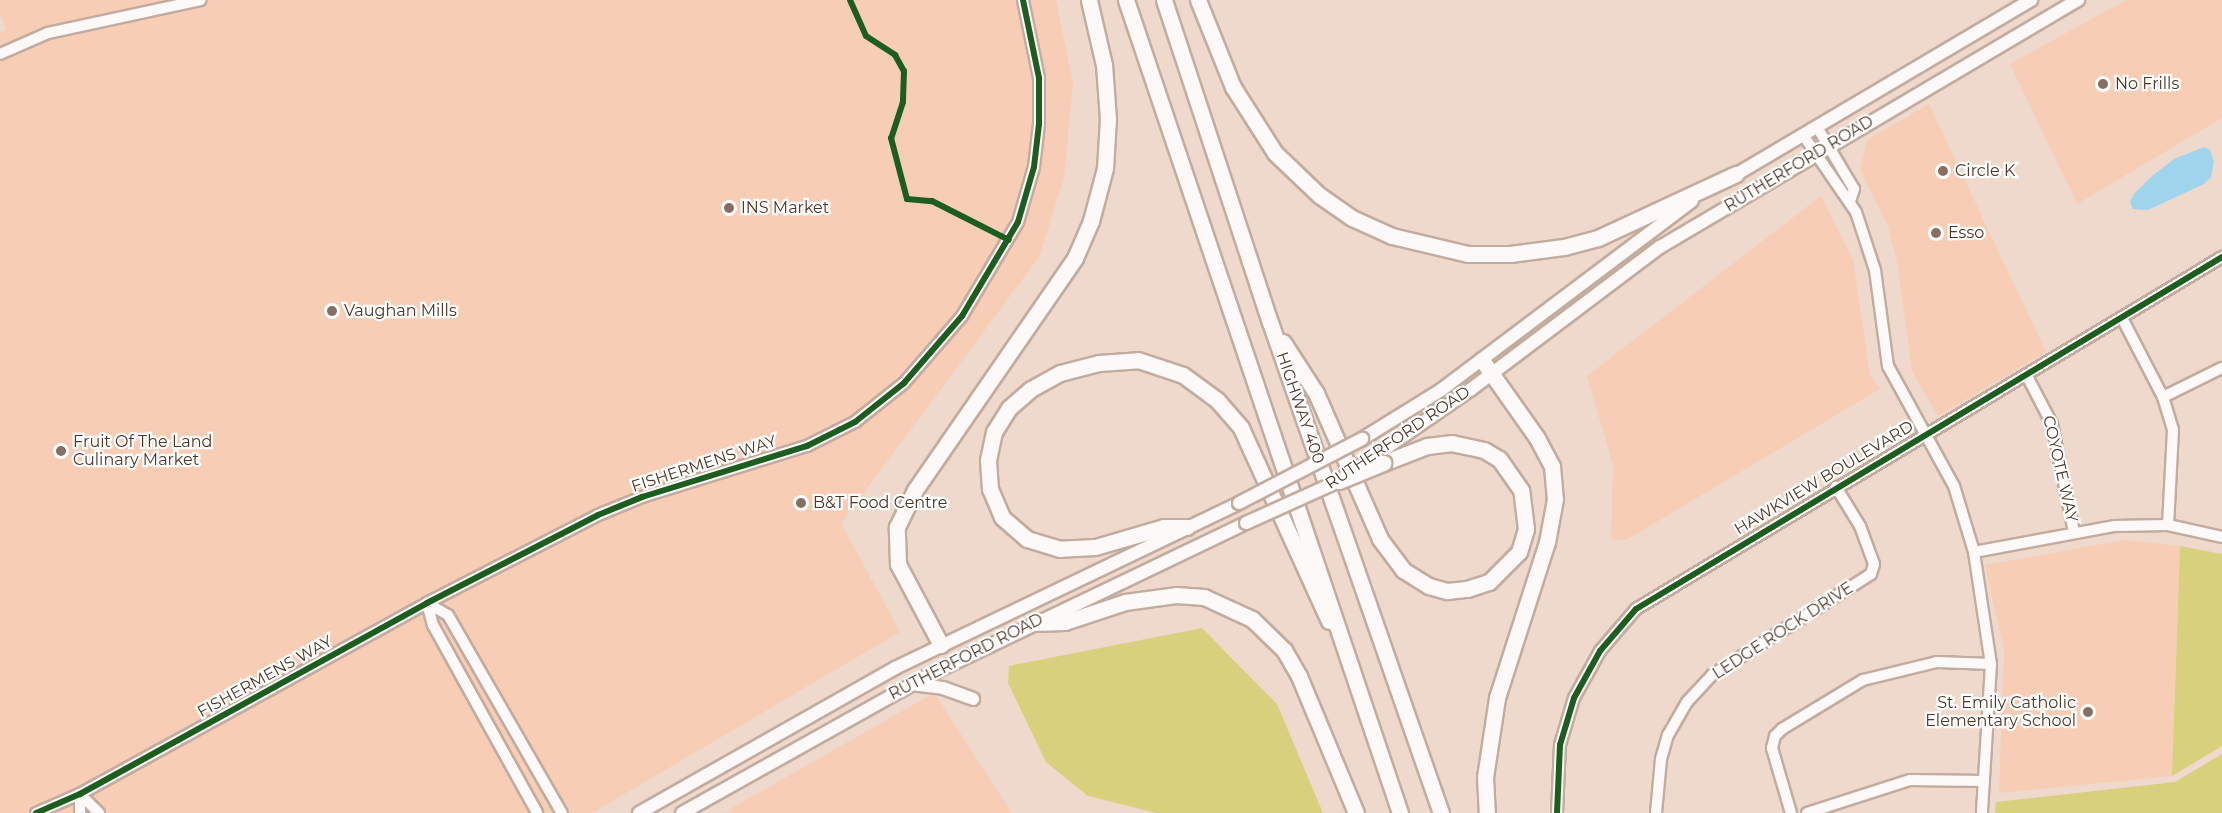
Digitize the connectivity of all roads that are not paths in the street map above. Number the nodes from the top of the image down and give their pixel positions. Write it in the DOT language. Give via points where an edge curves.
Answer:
graph roads {
  1 [pos="200,0"];
  2 [pos="1023,0"];
  3 [pos="1089,0"];
  4 [pos="1126,0"];
  5 [pos="1164,0"];
  6 [pos="1198,0"];
  7 [pos="2031,0"];
  8 [pos="2078,0"];
  9 [pos="0,54"];
  10 [pos="1817,127"];
  11 [pos="1803,135"];
  12 [pos="1829,146"];
  13 [pos="1815,153"];
  14 [pos="1736,174"];
  15 [pos="1850,201"];
  16 [pos="2222,257"];
  17 [pos="2122,318"];
  18 [pos="1270,322"];
  19 [pos="1482,360"];
  20 [pos="2222,368"];
  21 [pos="1492,373"];
  22 [pos="2027,376"];
  23 [pos="2163,397"];
  24 [pos="1925,435"];
  25 [pos="1380,459"];
  26 [pos="1339,481"];
  27 [pos="1836,487"];
  28 [pos="2168,525"];
  29 [pos="1187,527"];
  30 [pos="2074,532"];
  31 [pos="2222,537"];
  32 [pos="1974,552"];
  33 [pos="427,603"];
  34 [pos="1034,622"];
  35 [pos="941,645"];
  36 [pos="1343,645"];
  37 [pos="958,660"];
  38 [pos="1991,664"];
  39 [pos="911,684"];
  40 [pos="974,699"];
  41 [pos="1984,781"];
  42 [pos="81,794"];
  43 [pos="36,813"];
  44 [pos="80,813"];
  45 [pos="99,813"];
  46 [pos="537,813"];
  47 [pos="562,813"];
  48 [pos="639,813"];
  49 [pos="682,813"];
  50 [pos="1356,813"];
  51 [pos="1401,813"];
  52 [pos="1442,813"];
  53 [pos="1487,813"];
  54 [pos="1557,813"];
  55 [pos="1656,813"];
  56 [pos="1791,813"];
  57 [pos="1807,813"];
  58 [pos="1982,813"];
  1 -- 9 [label="street" via="48,33"];
  2 -- 33 [label="street, FISHERMENS WAY" via="1039,78 1039,124 1034,168 1018,222 962,315 904,383 855,422 807,446 642,497 598,515"];
  3 -- 35 [label="highway" via="1104,65 1108,119 1105,168 1091,221 1075,258 915,490 897,527 898,564"];
  4 -- 36 [label="highway, HIGHWAY 400"];
  5 -- 18 [label="highway, HIGHWAY 400"];
  6 -- 14 [label="highway" via="1233,87 1275,153 1319,195 1352,218 1392,236 1468,254 1510,254 1564,247 1598,237"];
  7 -- 10 [label="main road, RUTHERFORD ROAD"];
  8 -- 12 [label="main road, RUTHERFORD ROAD"];
  10 -- 11 [label="main road, RUTHERFORD ROAD"];
  10 -- 12 [label="street"];
  11 -- 13 [label="street"];
  11 -- 14 [label="main road, RUTHERFORD ROAD"];
  12 -- 13 [label="main road, RUTHERFORD ROAD"];
  12 -- 15 [label="street" via="1854,189"];
  13 -- 15 [label="street" via="1841,195"];
  13 -- 21 [label="main road, RUTHERFORD ROAD" via="1660,247"];
  14 -- 19 [label="main road, RUTHERFORD ROAD" via="1680,207"];
  15 -- 24 [label="street" via="1875,270 1888,366"];
  16 -- 17 [label="street, HAWKVIEW BOULEVARD"];
  17 -- 22 [label="street, HAWKVIEW BOULEVARD"];
  17 -- 23 [label="street"];
  18 -- 25 [label="highway" via="1316,393 1380,539 1403,570 1429,586 1448,591 1467,589 1489,582 1519,552 1526,529 1521,490 1498,459 1484,450 1452,443"];
  18 -- 52 [label="highway, HIGHWAY 400"];
  19 -- 21 [label="highway"];
  19 -- 29 [label="main road, RUTHERFORD ROAD, bridge" via="1362,440"];
  20 -- 23 [label="street"];
  21 -- 25 [label="main road, RUTHERFORD ROAD"];
  21 -- 53 [label="highway" via="1552,466 1555,499 1547,542 1497,698 1485,777"];
  22 -- 24 [label="street, HAWKVIEW BOULEVARD"];
  22 -- 30 [label="street, COYOTE WAY" via="2052,424"];
  23 -- 28 [label="street" via="2174,440"];
  24 -- 27 [label="street, HAWKVIEW BOULEVARD"];
  24 -- 32 [label="street" via="1954,486"];
  25 -- 26 [label="highway, bridge"];
  26 -- 34 [label="main road, RUTHERFORD ROAD, bridge"];
  27 -- 54 [label="street, HAWKVIEW BOULEVARD" via="1664,589 1618,628 1587,674 1566,721 1557,771"];
  27 -- 55 [label="street, LEDGE ROCK DRIVE" via="1860,526 1874,564 1871,574 1712,675 1687,702 1668,735 1661,759"];
  28 -- 30 [label="street"];
  28 -- 31 [label="street"];
  29 -- 35 [label="main road, RUTHERFORD ROAD"];
  29 -- 36 [label="highway" via="1164,526 1083,548 1060,549 1028,539 1002,517 990,489 988,460 994,432 1009,408 1031,389 1060,373 1099,363 1138,360 1183,375 1217,400 1241,428 1316,600"];
  30 -- 32 [label="street"];
  32 -- 38 [label="street"];
  33 -- 42 [label="street, FISHERMENS WAY"];
  33 -- 46 [label="street" via="433,625"];
  33 -- 47 [label="street" via="448,615"];
  34 -- 37 [label="main road, RUTHERFORD ROAD"];
  34 -- 50 [label="highway" via="1065,622 1125,602 1176,595 1204,597 1252,619 1284,650 1299,676"];
  35 -- 37 [label="main road"];
  35 -- 48 [label="main road, RUTHERFORD ROAD"];
  36 -- 51 [label="highway, HIGHWAY 400"];
  37 -- 39 [label="main road, RUTHERFORD ROAD"];
  38 -- 41 [label="street"];
  38 -- 56 [label="street" via="1937,662 1863,680 1782,729 1772,748"];
  39 -- 40 [label="main road" via="943,688"];
  39 -- 49 [label="main road, RUTHERFORD ROAD"];
  41 -- 57 [label="street" via="1910,780"];
  41 -- 58 [label="street"];
  42 -- 43 [label="street, FISHERMENS WAY"];
  42 -- 44 [label="street"];
  42 -- 45 [label="street"];
}
